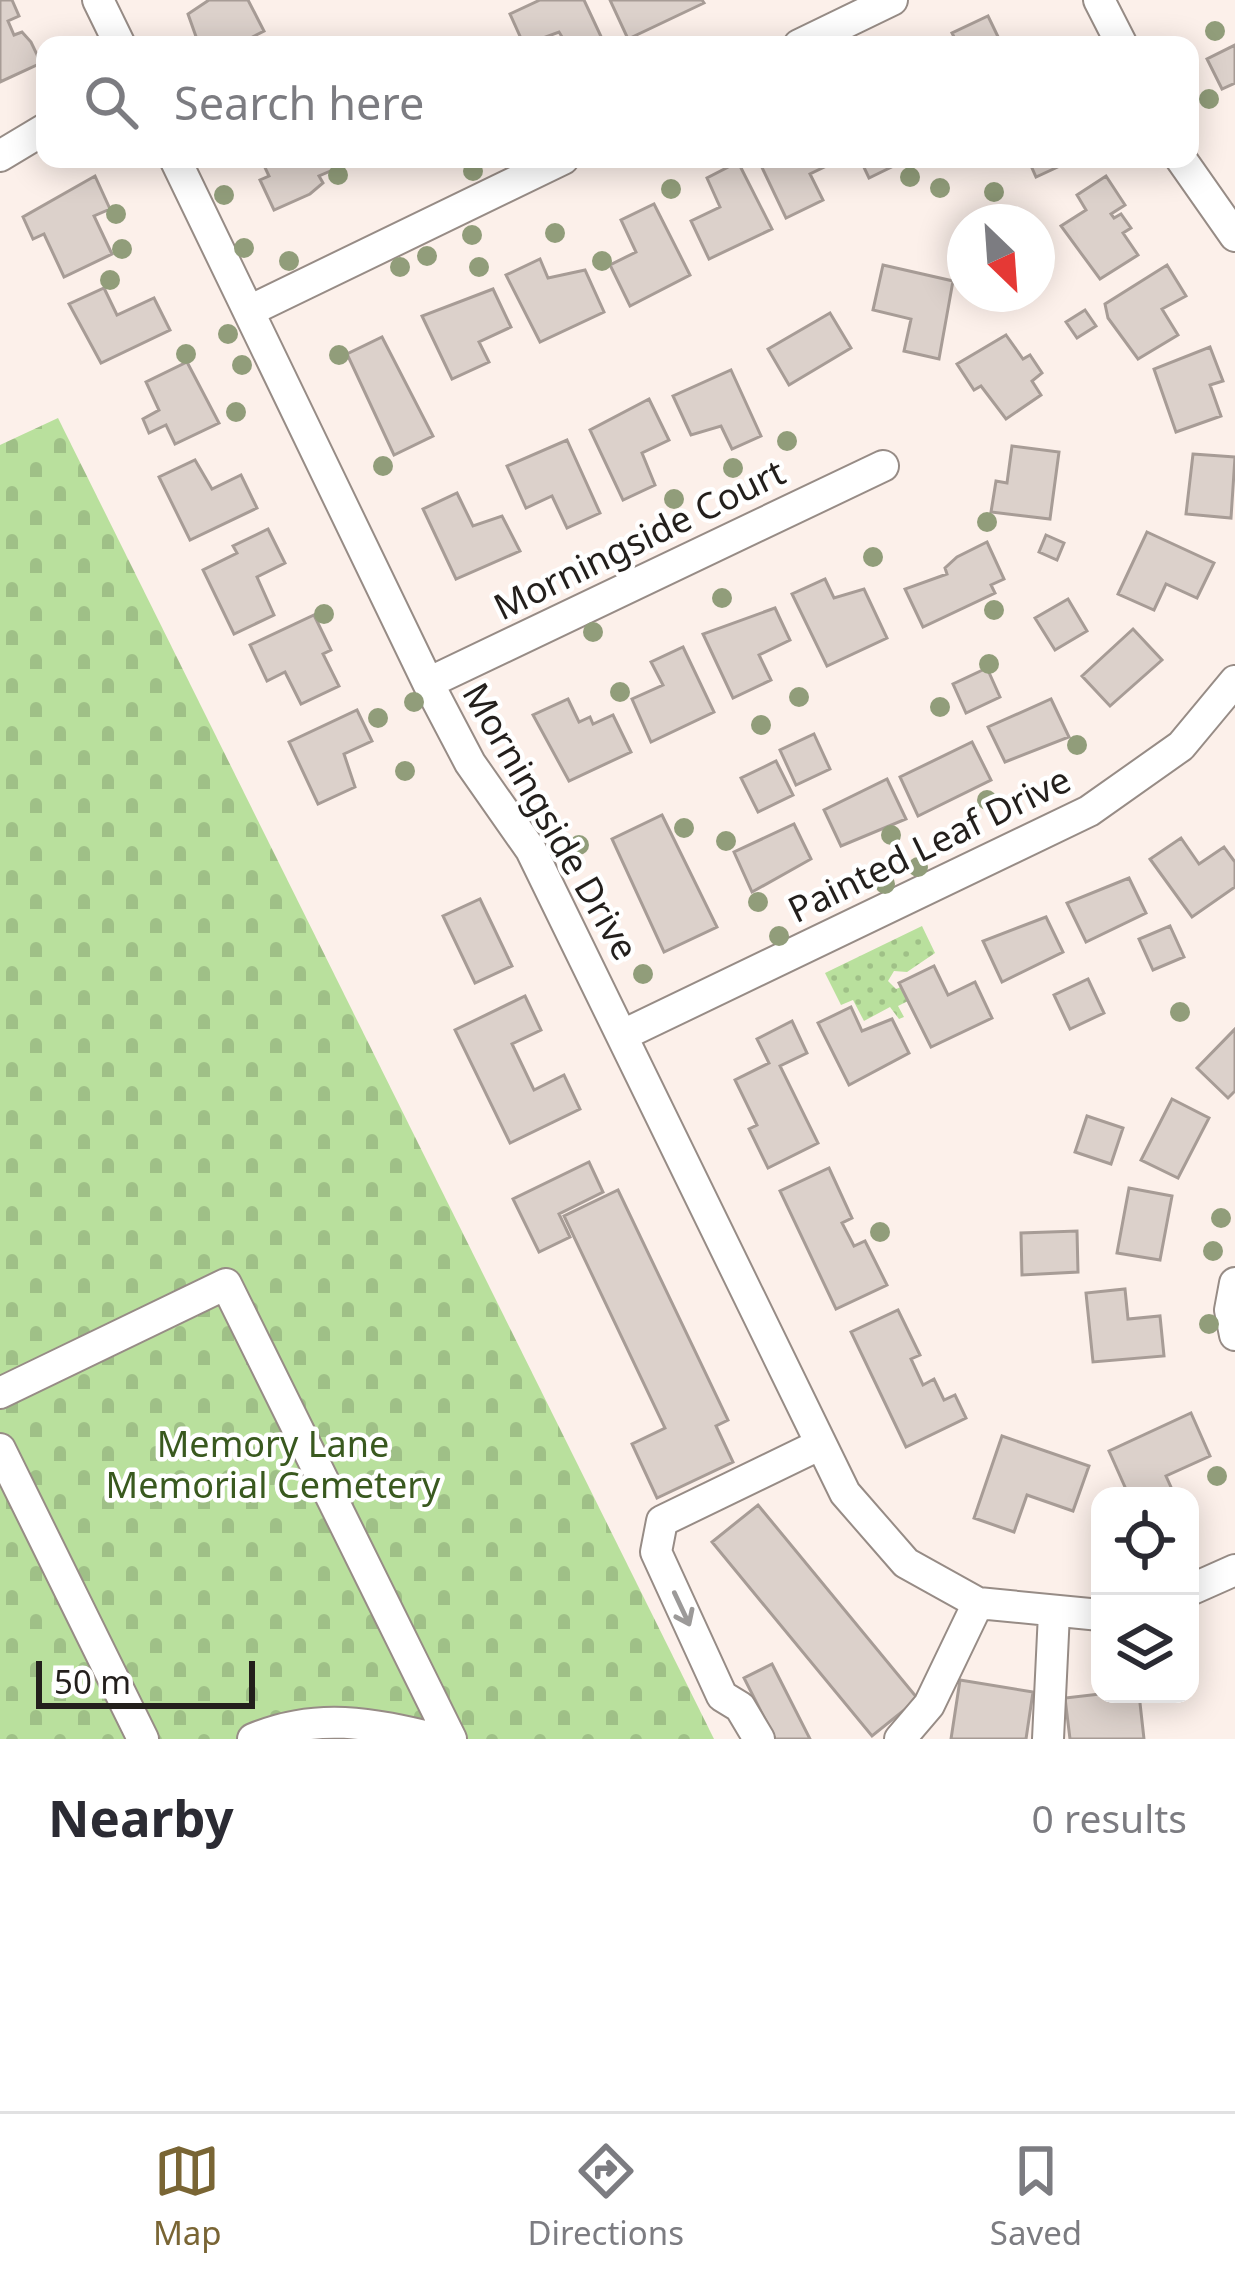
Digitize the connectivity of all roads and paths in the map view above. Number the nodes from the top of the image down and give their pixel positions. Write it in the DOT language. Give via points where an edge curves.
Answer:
graph roads {
  1 [pos="98,0"];
  2 [pos="892,0"];
  3 [pos="1100,0"];
  4 [pos="116,36"];
  5 [pos="818,36"];
  6 [pos="1118,36"];
  7 [pos="36,134"];
  8 [pos="0,156"];
  9 [pos="179,168"];
  10 [pos="543,168"];
  11 [pos="1187,168"];
  12 [pos="1235,236"];
  13 [pos="249,311"];
  14 [pos="883,466"];
  15 [pos="1235,681"];
  16 [pos="428,683"];
  17 [pos="626,1034"];
  18 [pos="1235,1282"];
  19 [pos="1235,1335"];
  20 [pos="0,1393"];
  21 [pos="821,1444"];
  22 [pos="0,1449"];
  23 [pos="1235,1570"];
  24 [pos="1199,1586"];
  25 [pos="978,1604"];
  26 [pos="1054,1613"];
  27 [pos="1091,1615"];
  28 [pos="143,1739"];
  29 [pos="253,1739"];
  30 [pos="436,1739"];
  31 [pos="451,1739"];
  32 [pos="759,1739"];
  33 [pos="900,1739"];
  34 [pos="1048,1739"];
  1 -- 4 [label="street"];
  2 -- 5 [label="street"];
  3 -- 6 [label="street"];
  7 -- 8 [label="street"];
  9 -- 13 [label="street, Morningside Drive"];
  10 -- 13 [label="street"];
  11 -- 12 [label="street"];
  13 -- 16 [label="street, Morningside Drive"];
  14 -- 16 [label="street, Morningside Court"];
  15 -- 17 [label="street, Painted Leaf Drive" via="1181,746 1089,811"];
  16 -- 17 [label="street, Morningside Drive" via="470,763 531,850"];
  17 -- 21 [label="street, Morningside Drive"];
  18 -- 19 [label="street"];
  20 -- 31 [label="street" via="226,1284"];
  21 -- 25 [label="street, Morningside Drive" via="845,1493 906,1563"];
  21 -- 32 [label="street, one-way" via="662,1521 656,1552 722,1696 740,1707"];
  22 -- 28 [label="street"];
  23 -- 24 [label="street"];
  25 -- 26 [label="street"];
  25 -- 33 [label="street" via="929,1705"];
  26 -- 27 [label="street"];
  26 -- 34 [label="street"];
  29 -- 30 [label="street" via="308,1721 350,1720"];
}
